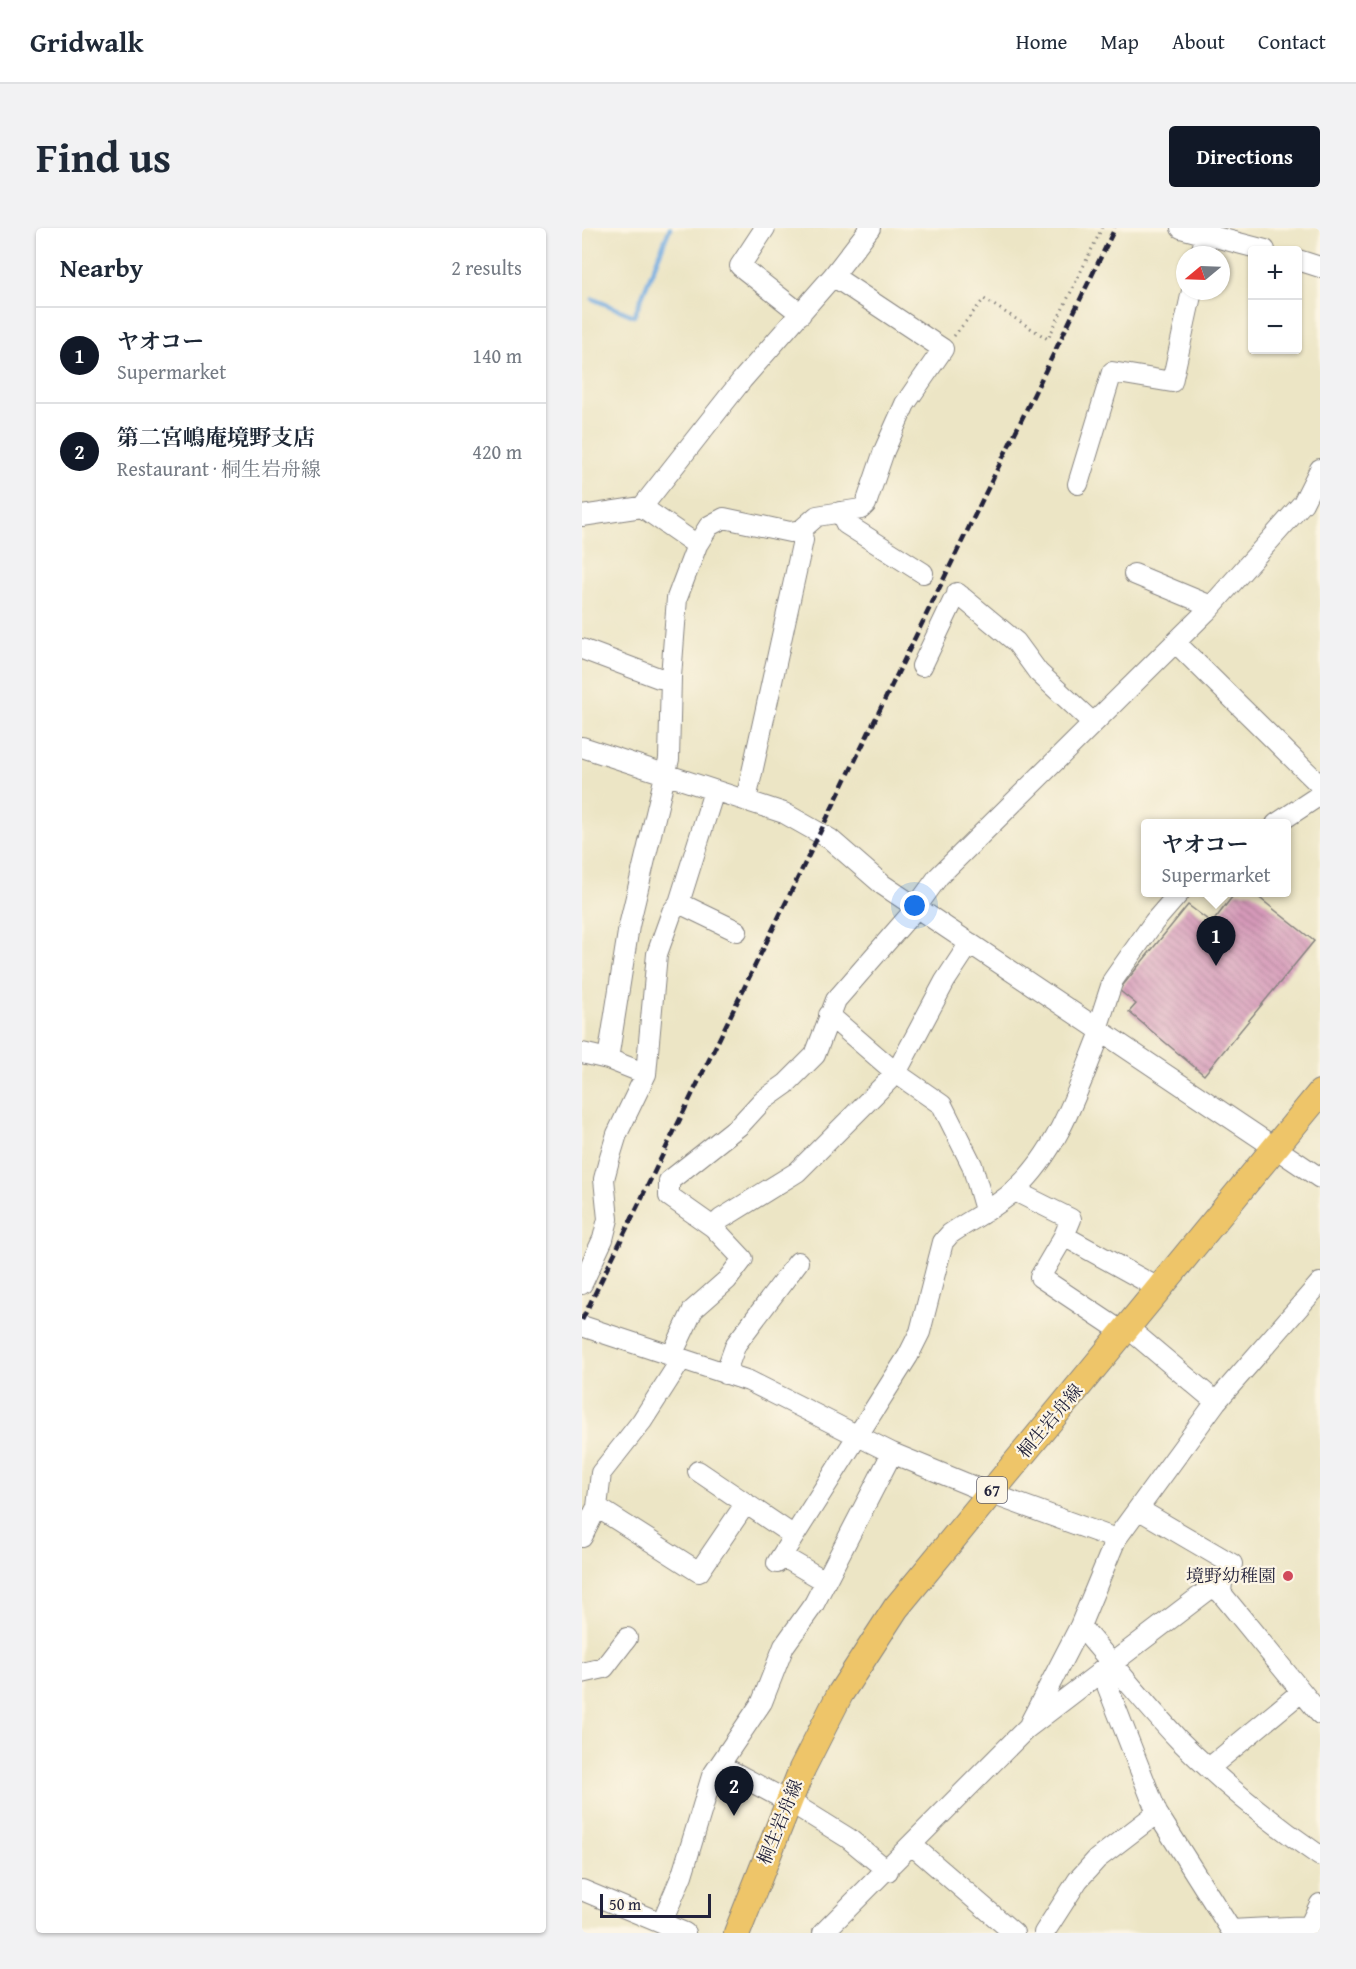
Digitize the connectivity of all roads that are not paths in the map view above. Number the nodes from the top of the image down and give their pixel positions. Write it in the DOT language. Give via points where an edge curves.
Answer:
graph roads {
  1 [pos="765,228"];
  2 [pos="870,228"];
  3 [pos="1181,228"];
  4 [pos="1207,230"];
  5 [pos="1203,246"];
  6 [pos="1253,246"];
  7 [pos="1302,261"];
  8 [pos="1320,267"];
  9 [pos="833,276"];
  10 [pos="1190,300"];
  11 [pos="801,314"];
  12 [pos="1320,469"];
  13 [pos="1078,484"];
  14 [pos="642,507"];
  15 [pos="840,512"];
  16 [pos="582,516"];
  17 [pos="801,530"];
  18 [pos="697,545"];
  19 [pos="923,573"];
  20 [pos="1134,574"];
  21 [pos="1211,606"];
  22 [pos="1176,643"];
  23 [pos="582,649"];
  24 [pos="922,666"];
  25 [pos="671,677"];
  26 [pos="1093,723"];
  27 [pos="582,747"];
  28 [pos="666,774"];
  29 [pos="1320,785"];
  30 [pos="714,790"];
  31 [pos="1320,795"];
  32 [pos="746,800"];
  33 [pos="1284,819"];
  34 [pos="1176,897"];
  35 [pos="679,903"];
  36 [pos="916,908"];
  37 [pos="737,931"];
  38 [pos="970,943"];
  39 [pos="829,1015"];
  40 [pos="1099,1030"];
  41 [pos="582,1053"];
  42 [pos="608,1059"];
  43 [pos="896,1073"];
  44 [pos="646,1074"];
  45 [pos="1320,1093"];
  46 [pos="1275,1148"];
  47 [pos="1320,1178"];
  48 [pos="1015,1191"];
  49 [pos="985,1210"];
  50 [pos="713,1227"];
  51 [pos="1064,1236"];
  52 [pos="798,1262"];
  53 [pos="1320,1283"];
  54 [pos="582,1284"];
  55 [pos="1160,1289"];
  56 [pos="582,1326"];
  57 [pos="1126,1331"];
  58 [pos="676,1359"];
  59 [pos="725,1374"];
  60 [pos="1216,1402"];
  61 [pos="857,1437"];
  62 [pos="892,1453"];
  63 [pos="698,1471"];
  64 [pos="989,1493"];
  65 [pos="746,1503"];
  66 [pos="597,1507"];
  67 [pos="1138,1509"];
  68 [pos="794,1536"];
  69 [pos="582,1537"];
  70 [pos="1116,1539"];
  71 [pos="825,1581"];
  72 [pos="1221,1593"];
  73 [pos="1080,1626"];
  74 [pos="627,1638"];
  75 [pos="1106,1666"];
  76 [pos="582,1673"];
  77 [pos="1301,1692"];
  78 [pos="1320,1714"];
  79 [pos="1026,1729"];
  80 [pos="720,1765"];
  81 [pos="1209,1768"];
  82 [pos="787,1801"];
  83 [pos="1157,1813"];
  84 [pos="913,1846"];
  85 [pos="1320,1856"];
  86 [pos="888,1871"];
  87 [pos="582,1890"];
  88 [pos="1320,1904"];
  89 [pos="662,1922"];
  90 [pos="1307,1930"];
  91 [pos="1229,1932"];
  92 [pos="685,1933"];
  93 [pos="737,1933"];
  94 [pos="824,1933"];
  95 [pos="1014,1933"];
  96 [pos="1044,1933"];
  1 -- 11 [label="street" via="740,266"];
  2 -- 9 [label="street"];
  3 -- 4 [label="street" via="1193,233"];
  4 -- 5 [label="street"];
  4 -- 6 [label="street"];
  7 -- 8 [label="street"];
  9 -- 11 [label="street"];
  9 -- 15 [label="street" via="943,349 905,404 866,504 861,509"];
  10 -- 13 [label="street" via="1172,382 1112,372"];
  11 -- 14 [label="street" via="742,380"];
  12 -- 21 [label="street" via="1303,503"];
  14 -- 16 [label="street"];
  14 -- 18 [label="street"];
  15 -- 17 [label="street" via="817,516"];
  15 -- 19 [label="street" via="846,524"];
  17 -- 18 [label="street" via="773,530 724,518 709,526"];
  17 -- 32 [label="street" via="803,540"];
  18 -- 25 [label="street" via="677,598"];
  20 -- 21 [label="street"];
  21 -- 22 [label="street"];
  22 -- 26 [label="street"];
  22 -- 29 [label="street"];
  23 -- 25 [label="street" via="659,678"];
  24 -- 26 [label="street" via="959,595 1016,642 1038,672"];
  25 -- 28 [label="street"];
  26 -- 36 [label="street" via="938,877"];
  27 -- 28 [label="street"];
  28 -- 30 [label="street"];
  28 -- 42 [label="street" via="629,926"];
  30 -- 32 [label="street"];
  30 -- 35 [label="street"];
  31 -- 33 [label="street"];
  32 -- 36 [label="street" via="784,813 830,839"];
  34 -- 40 [label="street" via="1113,980"];
  35 -- 37 [label="street"];
  35 -- 44 [label="street" via="657,954"];
  36 -- 38 [label="street"];
  36 -- 39 [label="street" via="848,984"];
  38 -- 40 [label="street"];
  38 -- 43 [label="street"];
  39 -- 43 [label="street"];
  39 -- 50 [label="street" via="815,1055 740,1125 669,1181 669,1196"];
  40 -- 46 [label="street"];
  40 -- 48 [label="street" via="1063,1123 1043,1158"];
  41 -- 42 [label="street"];
  42 -- 44 [label="street"];
  43 -- 49 [label="street" via="942,1105 972,1165"];
  43 -- 50 [label="street" via="797,1172"];
  44 -- 54 [label="street" via="609,1160 604,1179 608,1219"];
  45 -- 46 [label="main road, 桐生岩舟線 / 67"];
  46 -- 47 [label="street"];
  46 -- 55 [label="main road, 桐生岩舟線 / 67"];
  48 -- 49 [label="street"];
  48 -- 51 [label="street" via="1071,1219"];
  49 -- 61 [label="street" via="943,1242 920,1332"];
  50 -- 58 [label="street" via="743,1259 693,1311"];
  51 -- 55 [label="street"];
  51 -- 57 [label="street" via="1040,1277"];
  52 -- 59 [label="street" via="736,1344"];
  53 -- 60 [label="street"];
  55 -- 57 [label="main road, 桐生岩舟線 / 67"];
  56 -- 58 [label="street"];
  57 -- 60 [label="street"];
  57 -- 64 [label="main road, 桐生岩舟線 / 67"];
  58 -- 59 [label="street"];
  58 -- 66 [label="street" via="642,1422 601,1473"];
  59 -- 61 [label="street" via="749,1381"];
  60 -- 67 [label="street"];
  61 -- 62 [label="street"];
  61 -- 68 [label="street"];
  62 -- 64 [label="street"];
  62 -- 71 [label="street"];
  63 -- 65 [label="street"];
  64 -- 70 [label="street"];
  64 -- 82 [label="main road, 桐生岩舟線 / 67" via="912,1586 874,1641 840,1694"];
  65 -- 66 [label="street" via="699,1572"];
  65 -- 68 [label="street"];
  66 -- 69 [label="street"];
  67 -- 70 [label="street"];
  67 -- 72 [label="street" via="1232,1564 1222,1581"];
  68 -- 71 [label="street" via="780,1559"];
  70 -- 73 [label="street"];
  71 -- 80 [label="street" via="784,1646 762,1702"];
  72 -- 75 [label="street" via="1212,1587"];
  72 -- 77 [label="street"];
  73 -- 75 [label="street"];
  73 -- 79 [label="street"];
  74 -- 76 [label="street" via="604,1668"];
  75 -- 79 [label="street"];
  75 -- 81 [label="street"];
  75 -- 83 [label="street"];
  77 -- 78 [label="street"];
  77 -- 81 [label="street"];
  79 -- 84 [label="street"];
  80 -- 82 [label="street"];
  80 -- 89 [label="street" via="706,1790 682,1875"];
  81 -- 85 [label="street" via="1276,1826"];
  82 -- 86 [label="street" via="848,1838"];
  82 -- 93 [label="main road, 桐生岩舟線 / 67"];
  83 -- 91 [label="street"];
  83 -- 96 [label="street" via="1097,1859 1078,1880"];
  84 -- 86 [label="street"];
  84 -- 95 [label="street"];
  86 -- 94 [label="street"];
  87 -- 89 [label="street"];
  88 -- 90 [label="street"];
  89 -- 92 [label="street"];
  90 -- 91 [label="street"];
}
